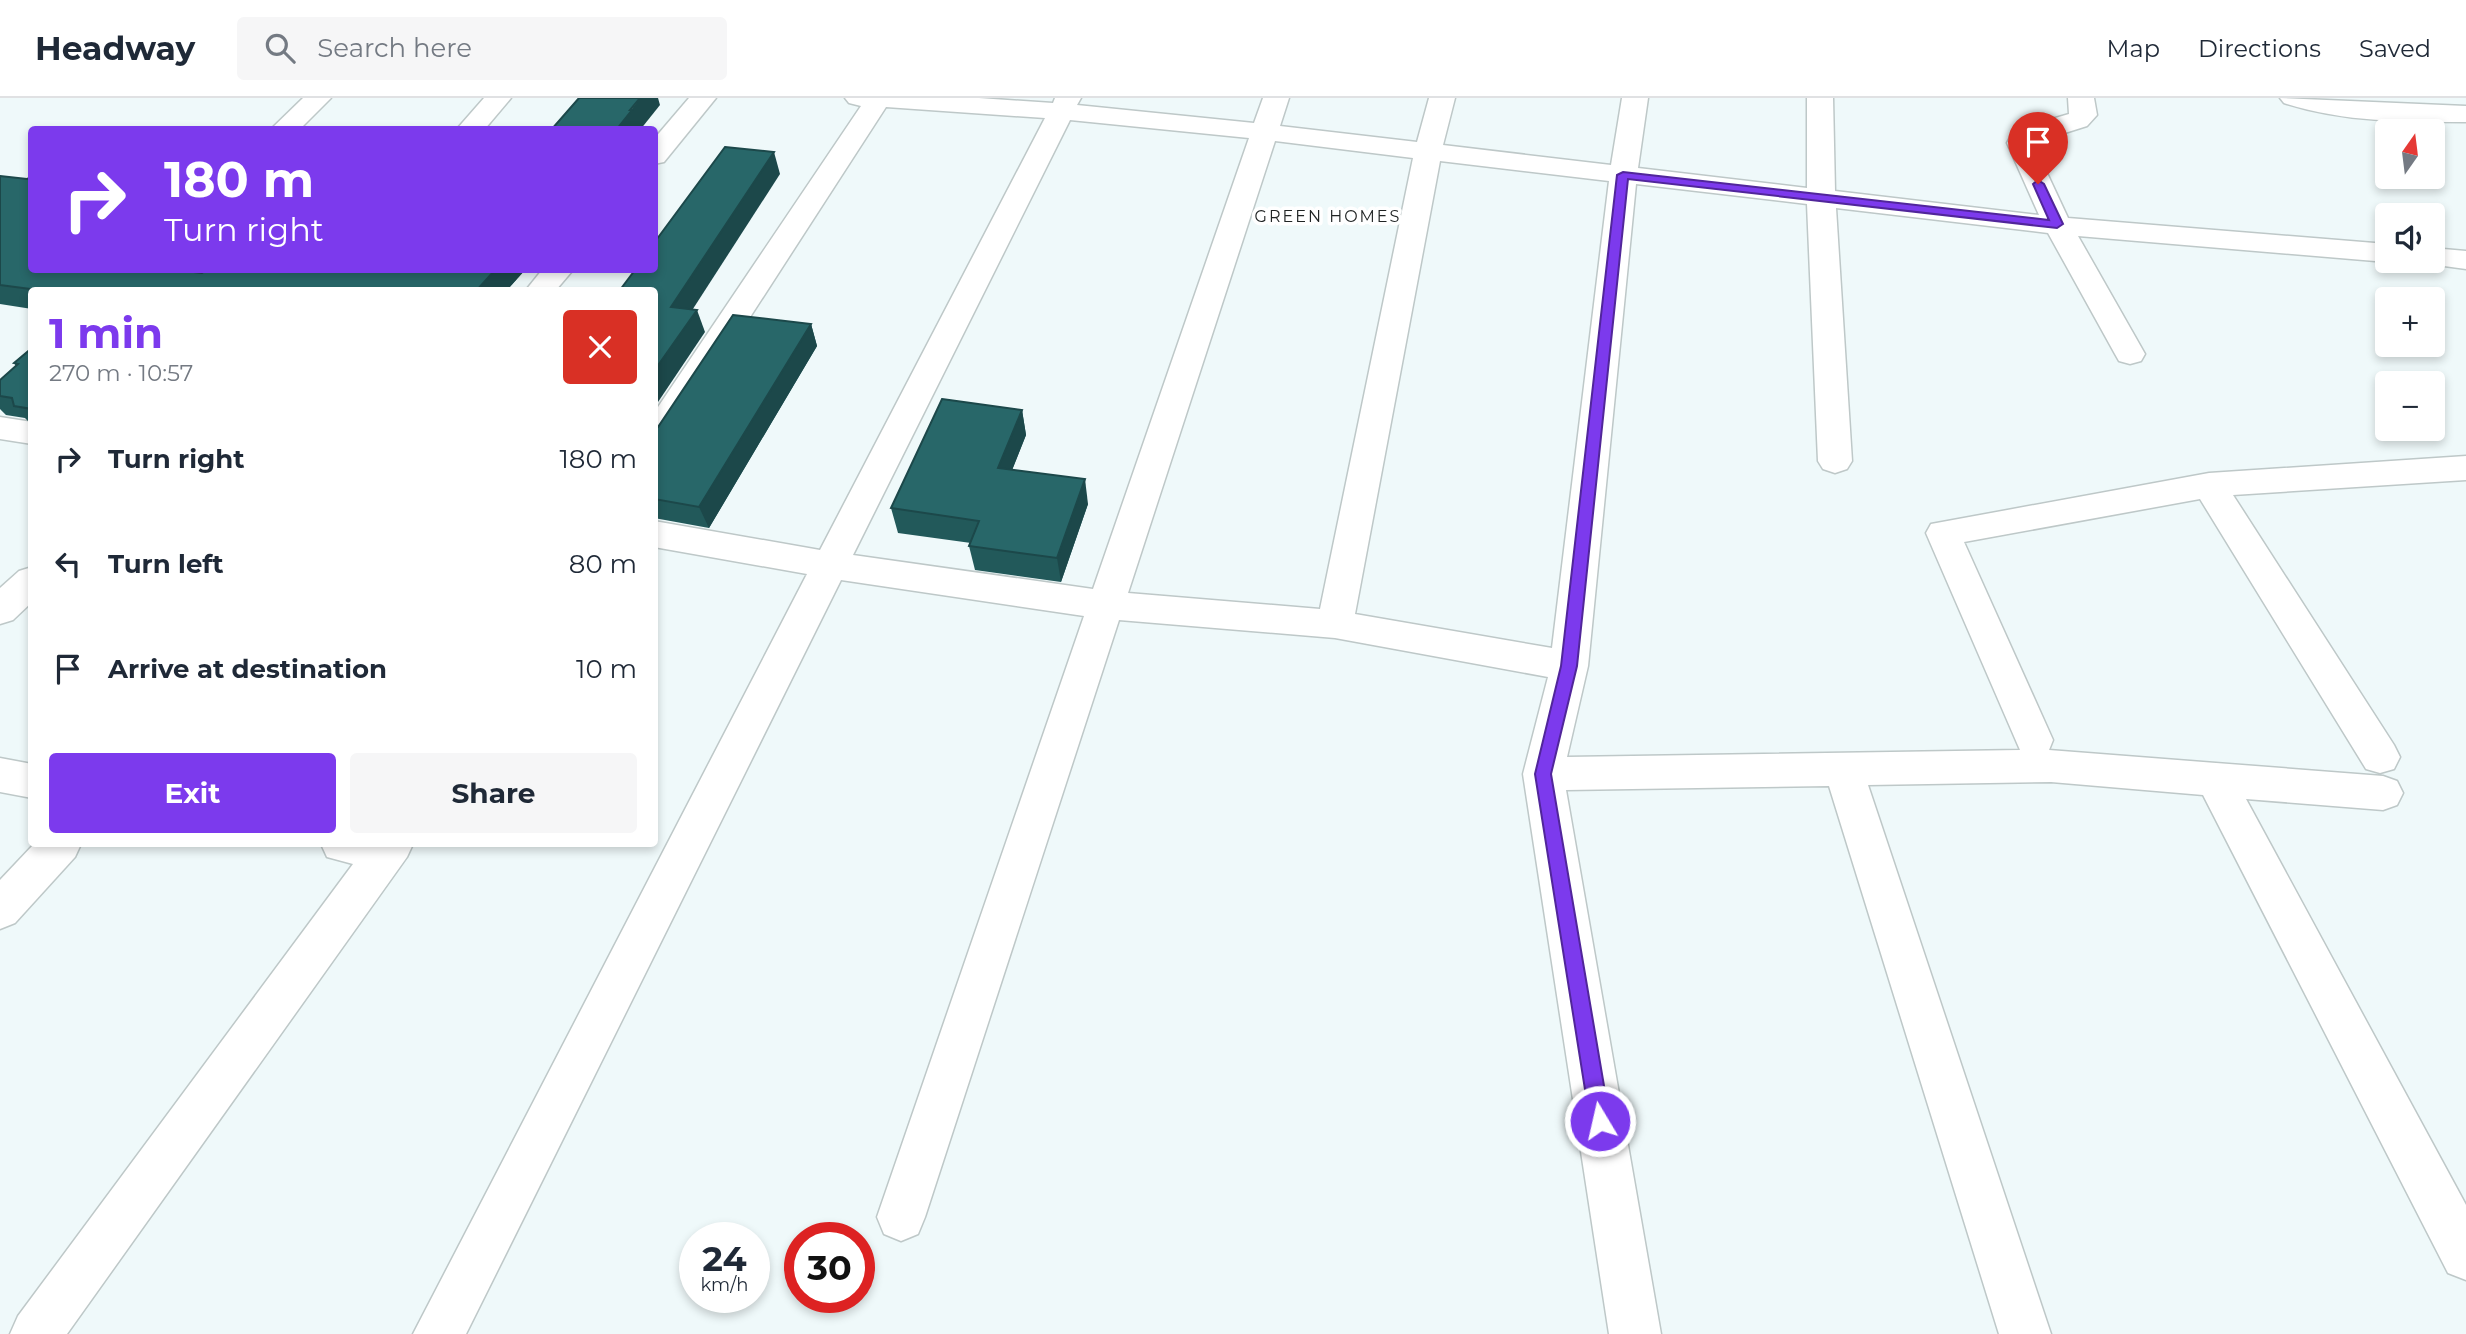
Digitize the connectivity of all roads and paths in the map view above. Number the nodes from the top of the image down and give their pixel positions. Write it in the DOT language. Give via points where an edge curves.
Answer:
graph roads {
  1 [pos="318,98"];
  2 [pos="498,98"];
  3 [pos="703,98"];
  4 [pos="1276,98"];
  5 [pos="1442,98"];
  6 [pos="1634,98"];
  7 [pos="1820,98"];
  8 [pos="2081,98"];
  9 [pos="2293,98"];
  10 [pos="872,99"];
  11 [pos="1064,105"];
  12 [pos="2466,114"];
  13 [pos="287,126"];
  14 [pos="473,126"];
  15 [pos="1264,132"];
  16 [pos="658,151"];
  17 [pos="1428,152"];
  18 [pos="1623,175"];
  19 [pos="1821,197"];
  20 [pos="2057,224"];
  21 [pos="2375,252"];
  22 [pos="2445,258"];
  23 [pos="2466,260"];
  24 [pos="555,273"];
  25 [pos="543,287"];
  26 [pos="2130,354"];
  27 [pos="0,428"];
  28 [pos="28,432"];
  29 [pos="658,433"];
  30 [pos="1835,461"];
  31 [pos="2459,477"];
  32 [pos="2209,485"];
  33 [pos="658,535"];
  34 [pos="829,565"];
  35 [pos="28,584"];
  36 [pos="1106,605"];
  37 [pos="0,610"];
  38 [pos="1335,624"];
  39 [pos="1569,666"];
  40 [pos="2034,740"];
  41 [pos="1843,772"];
  42 [pos="1543,774"];
  43 [pos="0,775"];
  44 [pos="2215,779"];
  45 [pos="28,780"];
  46 [pos="57,847"];
  47 [pos="389,848"];
  48 [pos="0,910"];
  49 [pos="901,1217"];
  50 [pos="2466,1255"];
  51 [pos="36,1334"];
  52 [pos="439,1334"];
  53 [pos="1635,1334"];
  54 [pos="2025,1334"];
  1 -- 13 [label="street"];
  2 -- 14 [label="street"];
  3 -- 16 [label="street"];
  4 -- 15 [label="street"];
  5 -- 17 [label="street"];
  6 -- 18 [label="street"];
  7 -- 19 [label="street"];
  8 -- 20 [label="street" via="2084,114 2078,120 2022,136 2020,143"];
  9 -- 12 [label="street" via="2381,111"];
  10 -- 11 [label="street"];
  10 -- 29 [label="street"];
  11 -- 15 [label="street"];
  11 -- 34 [label="street"];
  15 -- 17 [label="street"];
  15 -- 36 [label="street"];
  17 -- 18 [label="street"];
  17 -- 38 [label="street"];
  18 -- 19 [label="street"];
  18 -- 39 [label="street"];
  19 -- 20 [label="street"];
  19 -- 30 [label="street"];
  20 -- 21 [label="street"];
  20 -- 26 [label="street"];
  22 -- 23 [label="street"];
  24 -- 25 [label="street"];
  27 -- 28 [label="street"];
  31 -- 32 [label="street"];
  32 -- 40 [label="street" via="1942,533"];
  32 -- 44 [label="street" via="2382,775"];
  33 -- 34 [label="street"];
  34 -- 36 [label="street"];
  34 -- 52 [label="street"];
  35 -- 37 [label="street"];
  36 -- 38 [label="street"];
  36 -- 49 [label="street"];
  38 -- 39 [label="street"];
  39 -- 42 [label="street"];
  41 -- 42 [label="street"];
  41 -- 44 [label="street" via="2051,766"];
  41 -- 54 [label="street"];
  42 -- 53 [label="street"];
  43 -- 45 [label="street"];
  44 -- 50 [label="street"];
  46 -- 48 [label="street"];
  47 -- 51 [label="street"];
}
